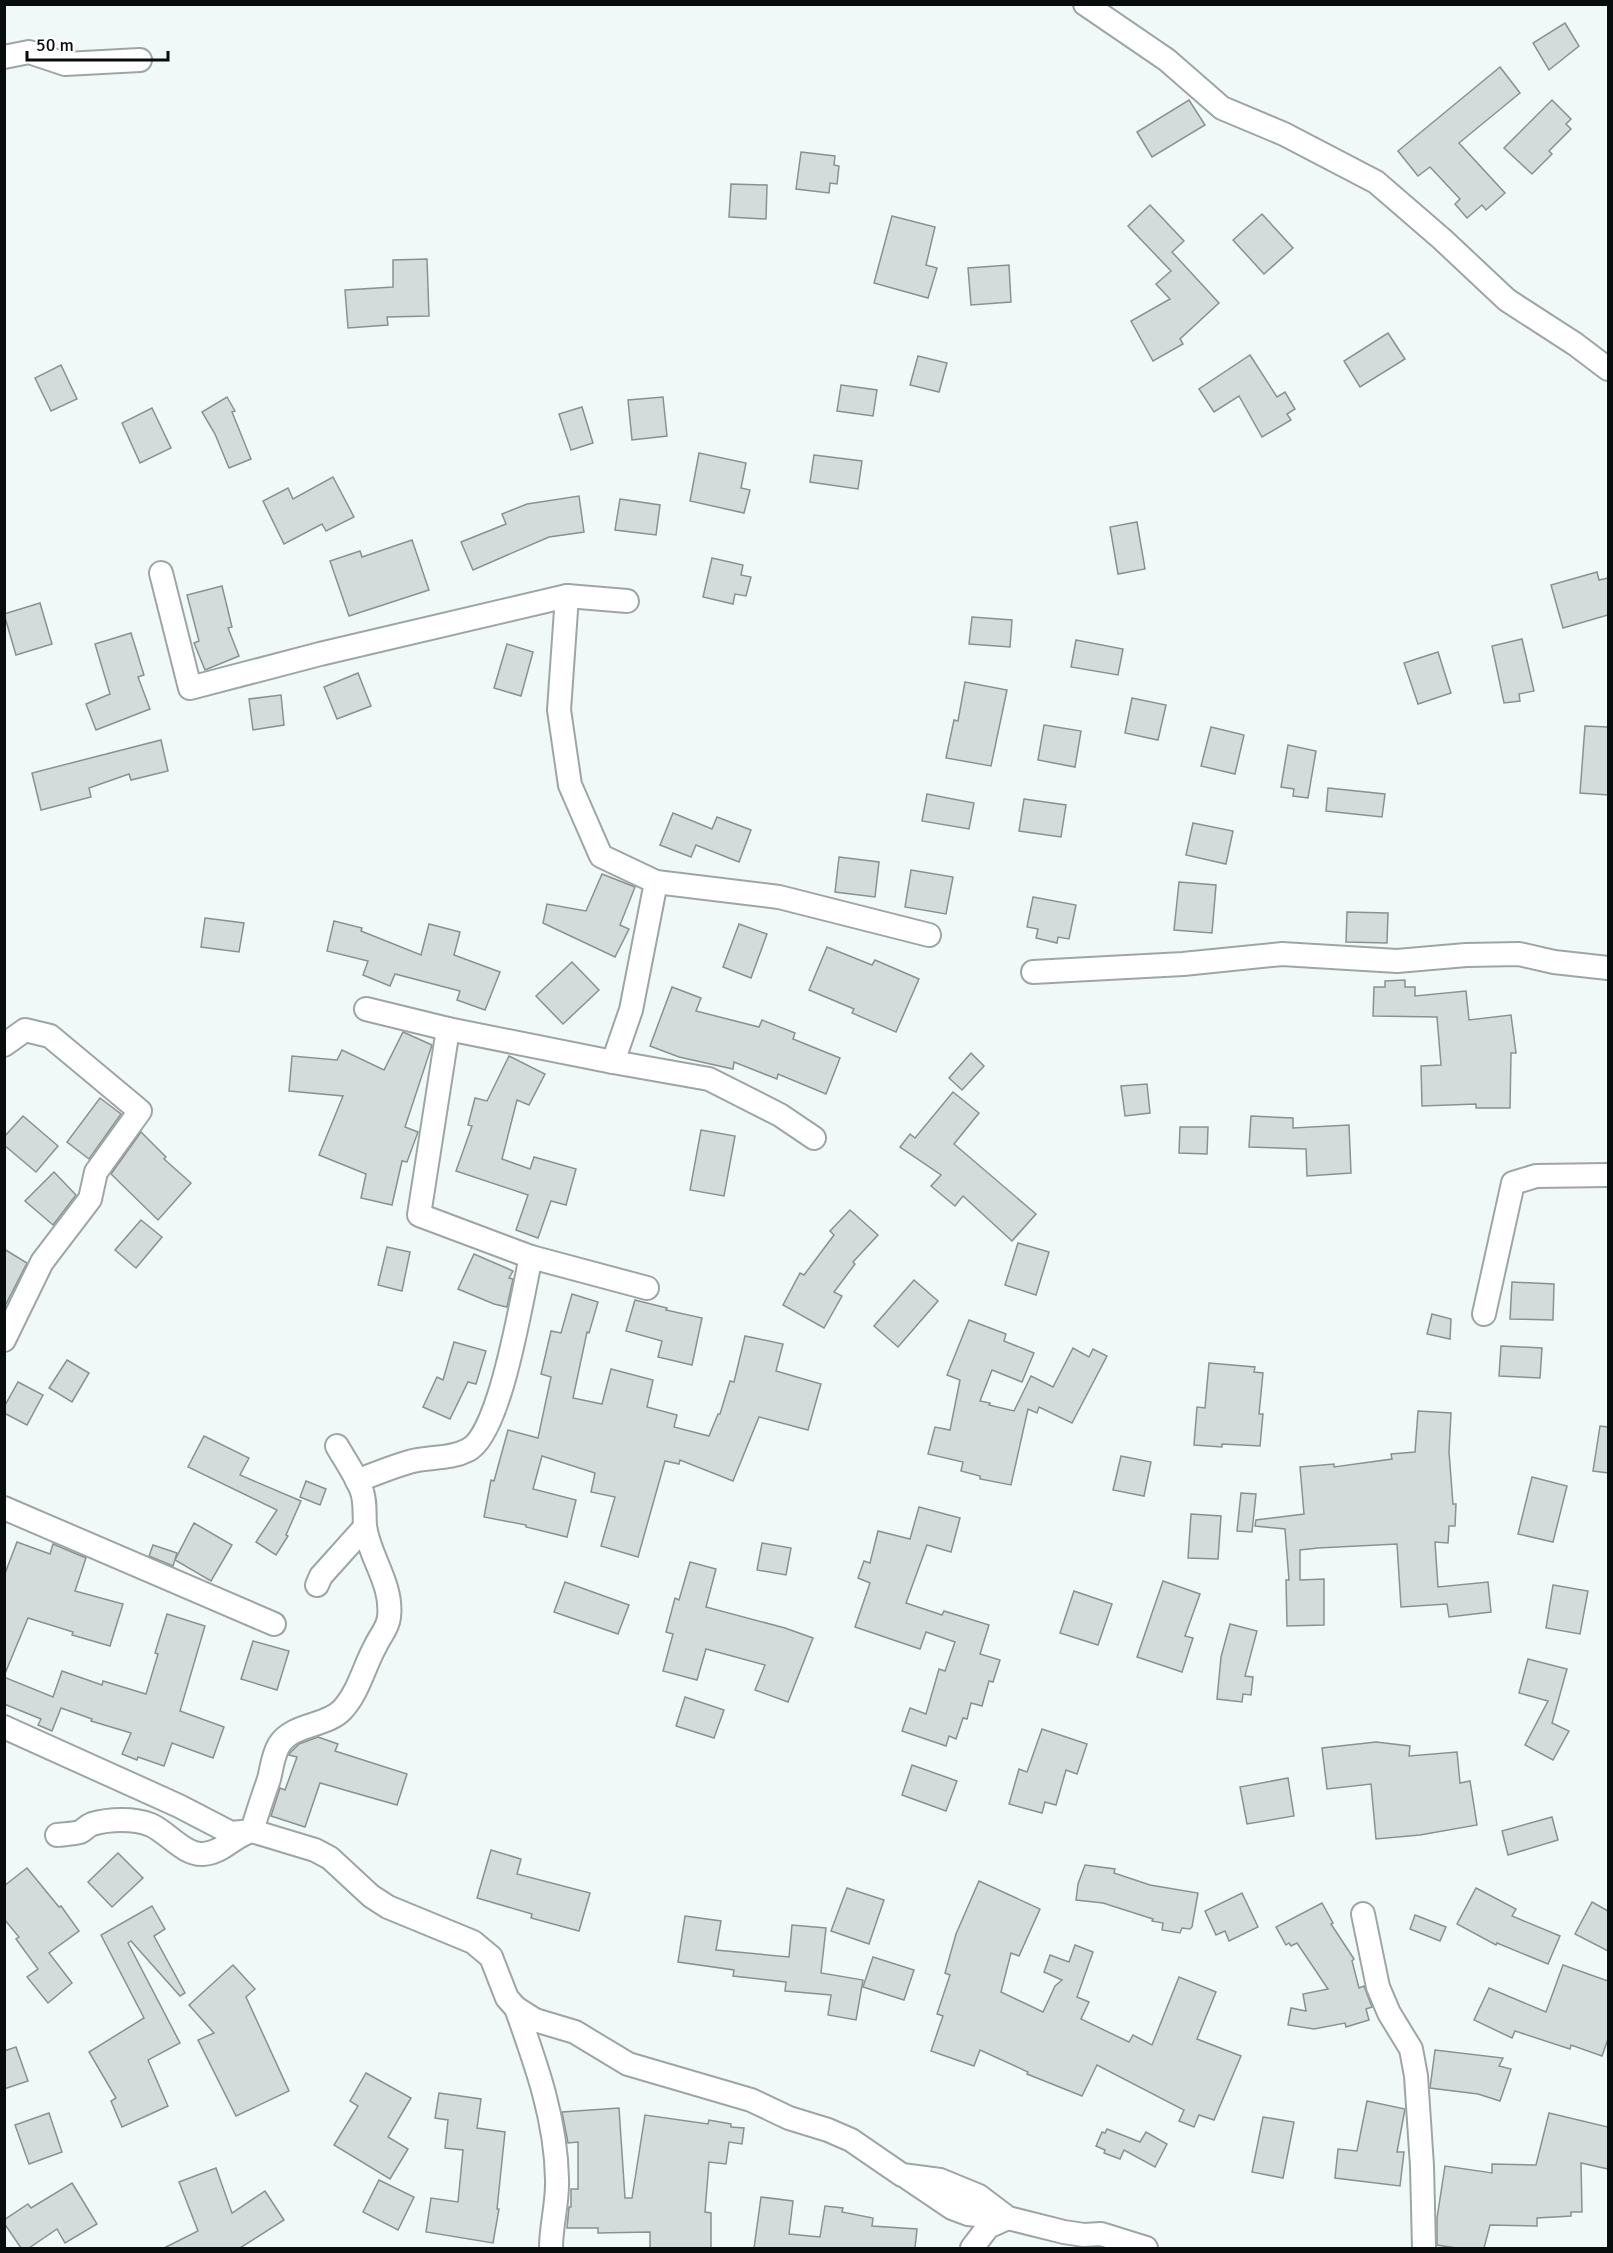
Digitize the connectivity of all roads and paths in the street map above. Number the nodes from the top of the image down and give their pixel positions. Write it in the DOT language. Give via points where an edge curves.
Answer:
graph roads {
  1 [pos="1085,4"];
  2 [pos="4,57"];
  3 [pos="140,60"];
  4 [pos="1608,369"];
  5 [pos="161,573"];
  6 [pos="567,596"];
  7 [pos="627,601"];
  8 [pos="656,882"];
  9 [pos="929,935"];
  10 [pos="1608,968"];
  11 [pos="1033,972"];
  12 [pos="366,1009"];
  13 [pos="448,1029"];
  14 [pos="4,1045"];
  15 [pos="613,1062"];
  16 [pos="814,1138"];
  17 [pos="1608,1175"];
  18 [pos="531,1257"];
  19 [pos="647,1288"];
  20 [pos="1484,1314"];
  21 [pos="4,1340"];
  22 [pos="337,1446"];
  23 [pos="357,1480"];
  24 [pos="4,1508"];
  25 [pos="365,1527"];
  26 [pos="317,1585"];
  27 [pos="274,1624"];
  28 [pos="4,1727"];
  29 [pos="252,1831"];
  30 [pos="57,1835"];
  31 [pos="1363,1914"];
  32 [pos="516,2008"];
  33 [pos="1008,2218"];
  34 [pos="551,2248"];
  35 [pos="972,2248"];
  36 [pos="1146,2248"];
  37 [pos="1424,2248"];
  1 -- 4 [label="street" via="1167,60 1222,108 1284,134 1376,182 1507,300"];
  2 -- 3 [label="street" via="29,52 65,64"];
  5 -- 6 [label="street" via="190,688"];
  6 -- 7 [label="street"];
  6 -- 8 [label="street" via="559,710 570,785 601,856"];
  8 -- 9 [label="street" via="779,897"];
  8 -- 15 [label="street" via="631,1010"];
  10 -- 11 [label="street" via="1519,954 1397,961 1282,954"];
  12 -- 13 [label="street"];
  13 -- 15 [label="street"];
  13 -- 18 [label="street" via="419,1215"];
  14 -- 21 [label="street" via="25,1030 50,1036 140,1111 96,1172 90,1199 42,1262"];
  15 -- 16 [label="street" via="709,1079 780,1115"];
  17 -- 20 [label="street" via="1536,1176 1513,1183"];
  18 -- 19 [label="street"];
  18 -- 23 [label="street" via="500,1397 476,1445 448,1457 411,1461"];
  22 -- 23 [label="street"];
  23 -- 25 [label="street" via="363,1492"];
  24 -- 27 [label="street"];
  25 -- 26 [label="street"];
  25 -- 29 [label="street" via="388,1591 389,1618 358,1686 342,1710 281,1742 273,1755"];
  28 -- 29 [label="street" via="231,1833"];
  29 -- 30 [label="street" via="240,1834 214,1852 200,1855 150,1825 124,1820 96,1823 80,1832"];
  29 -- 32 [label="street" via="315,1850 388,1907 473,1942 491,1957 507,1998"];
  31 -- 37 [label="street" via="1378,1987 1411,2049 1416,2076"];
  32 -- 33 [label="street" via="535,2020 575,2032 628,2064 752,2100 851,2140 952,2208 968,2214"];
  32 -- 34 [label="street" via="541,2079 554,2134 558,2181"];
  33 -- 35 [label="street" via="988,2227"];
  33 -- 36 [label="street" via="1064,2232 1101,2234"];
}
